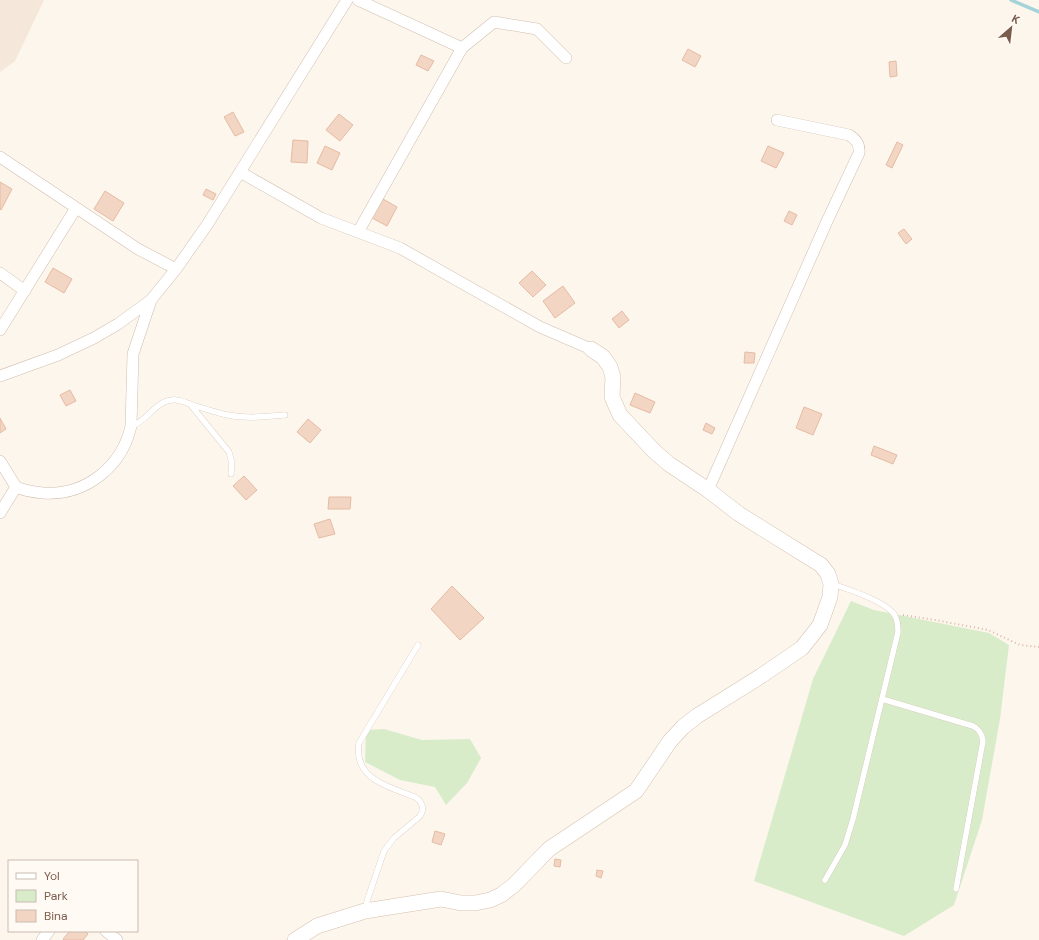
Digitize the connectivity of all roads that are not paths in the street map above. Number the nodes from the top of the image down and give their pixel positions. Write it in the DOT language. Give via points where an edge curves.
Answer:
graph roads {
  1 [pos="347,0"];
  2 [pos="358,0"];
  3 [pos="462,48"];
  4 [pos="566,58"];
  5 [pos="777,120"];
  6 [pos="0,157"];
  7 [pos="240,172"];
  8 [pos="76,208"];
  9 [pos="358,232"];
  10 [pos="176,269"];
  11 [pos="0,274"];
  12 [pos="25,291"];
  13 [pos="151,300"];
  14 [pos="0,330"];
  15 [pos="592,349"];
  16 [pos="0,376"];
  17 [pos="190,404"];
  18 [pos="285,415"];
  19 [pos="131,426"];
  20 [pos="0,461"];
  21 [pos="231,474"];
  22 [pos="16,487"];
  23 [pos="708,490"];
  24 [pos="0,513"];
  25 [pos="831,584"];
  26 [pos="418,645"];
  27 [pos="882,699"];
  28 [pos="825,880"];
  29 [pos="956,889"];
  30 [pos="365,911"];
  31 [pos="48,932"];
  32 [pos="107,932"];
  33 [pos="42,940"];
  34 [pos="117,940"];
  35 [pos="295,940"];
  1 -- 7 [label="street"];
  2 -- 3 [label="street"];
  3 -- 4 [label="street" via="494,22 538,29"];
  3 -- 9 [label="street"];
  5 -- 23 [label="street" via="849,135 860,149"];
  6 -- 8 [label="street"];
  7 -- 9 [label="street" via="321,218"];
  7 -- 10 [label="street"];
  8 -- 10 [label="street" via="138,249"];
  8 -- 12 [label="street"];
  9 -- 15 [label="street" via="400,248 540,327"];
  10 -- 13 [label="street"];
  11 -- 12 [label="street"];
  12 -- 14 [label="street"];
  13 -- 16 [label="street" via="94,338 58,355"];
  13 -- 19 [label="street" via="134,354"];
  15 -- 23 [label="street" via="603,357 610,367 613,377 612,397 620,415 669,464"];
  17 -- 18 [label="lane" via="242,417"];
  17 -- 19 [label="lane" via="180,400 165,402"];
  17 -- 21 [label="lane" via="229,452"];
  19 -- 22 [label="street" via="122,451 108,468 92,481 69,492 56,494 29,492"];
  20 -- 22 [label="street"];
  22 -- 24 [label="street"];
  23 -- 25 [label="street" via="739,514 821,565 828,574"];
  25 -- 27 [label="lane" via="866,597 894,614 898,632"];
  25 -- 30 [label="street" via="830,598 820,625 802,648 683,727 670,741 636,791 549,849 501,895 475,903 441,899"];
  26 -- 30 [label="lane" via="359,743 359,757 368,775 384,786 419,799 423,806 419,817 394,838 384,851 366,901"];
  27 -- 28 [label="lane" via="850,832"];
  27 -- 29 [label="lane" via="973,726 982,736"];
  30 -- 35 [label="street" via="317,926"];
  31 -- 33 [label="street"];
  32 -- 34 [label="street"];
}
